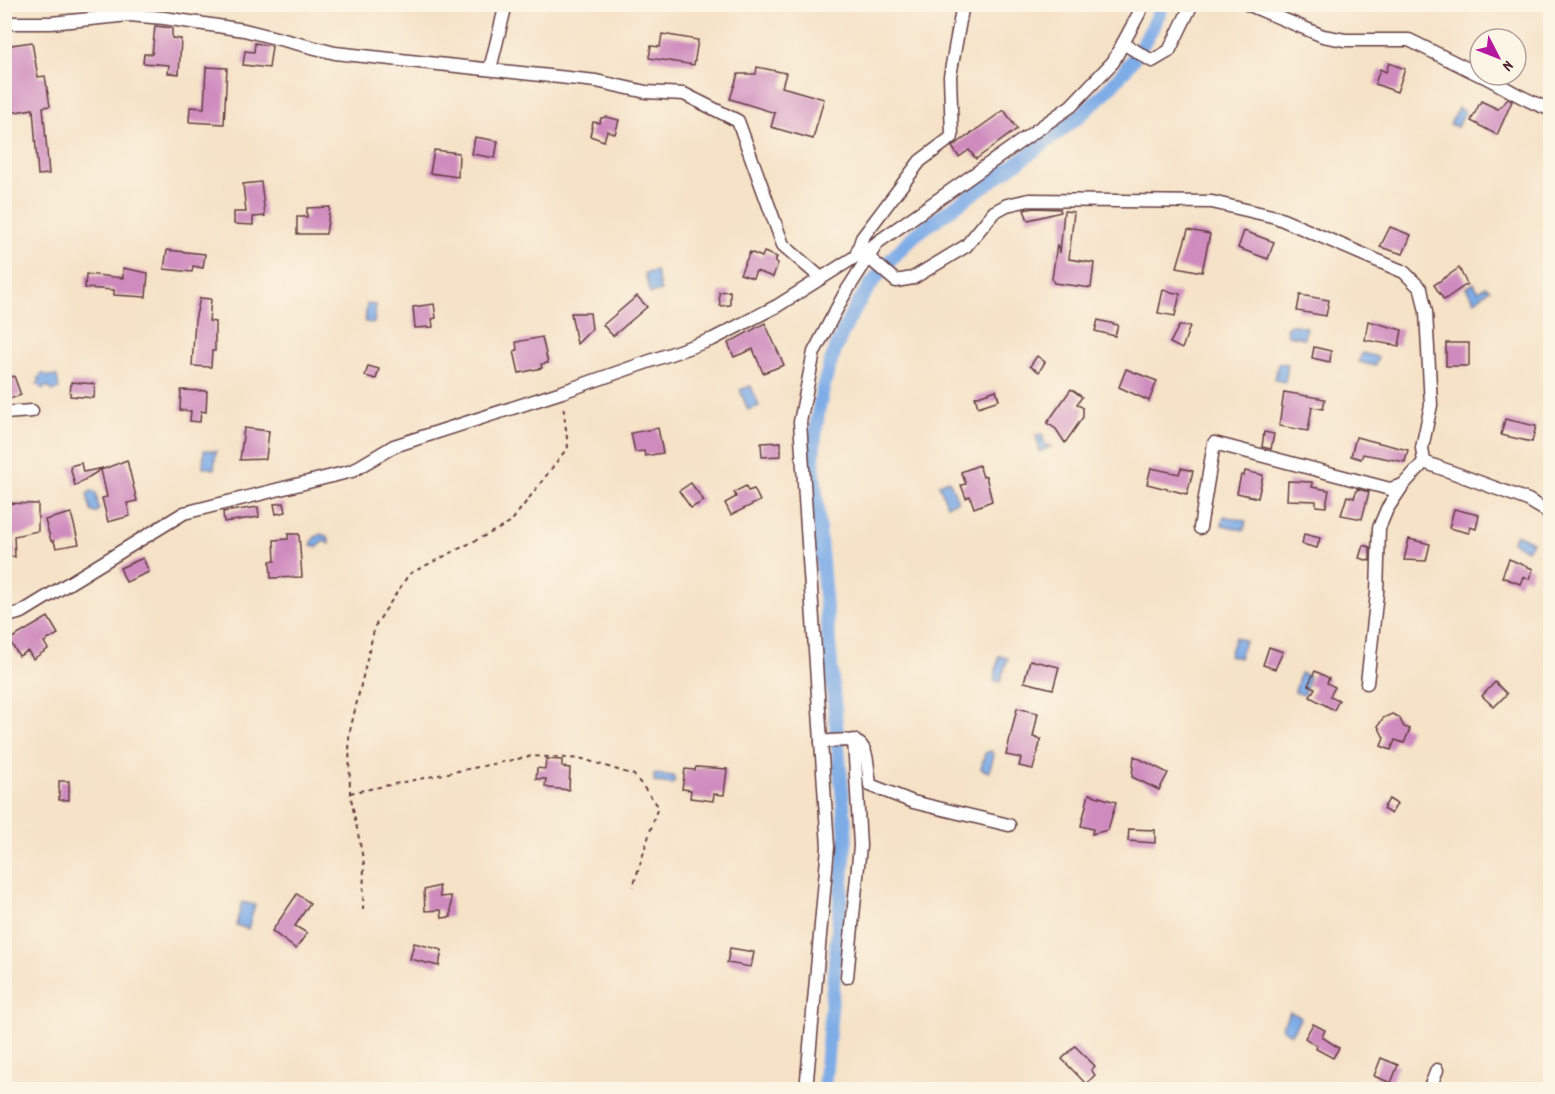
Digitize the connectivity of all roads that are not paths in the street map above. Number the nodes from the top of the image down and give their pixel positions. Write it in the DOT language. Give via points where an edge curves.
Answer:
graph roads {
  1 [pos="506,4"];
  2 [pos="963,4"];
  3 [pos="1144,4"];
  4 [pos="1192,4"];
  5 [pos="1247,4"];
  6 [pos="4,23"];
  7 [pos="1123,43"];
  8 [pos="490,69"];
  9 [pos="1468,69"];
  10 [pos="1505,87"];
  11 [pos="1551,109"];
  12 [pos="878,242"];
  13 [pos="856,256"];
  14 [pos="869,258"];
  15 [pos="821,278"];
  16 [pos="32,411"];
  17 [pos="4,413"];
  18 [pos="1424,462"];
  19 [pos="1404,485"];
  20 [pos="1551,513"];
  21 [pos="1200,528"];
  22 [pos="4,617"];
  23 [pos="1367,683"];
  24 [pos="852,739"];
  25 [pos="821,742"];
  26 [pos="1009,825"];
  27 [pos="847,977"];
  28 [pos="1437,1070"];
  29 [pos="806,1089"];
  30 [pos="1429,1089"];
  1 -- 8 [label="street"];
  2 -- 13 [label="street" via="950,76 952,137 920,161 862,238"];
  3 -- 7 [label="street"];
  4 -- 7 [label="street" via="1169,51 1152,61"];
  5 -- 9 [label="street" via="1323,36 1409,40"];
  6 -- 8 [label="street" via="51,23 129,15 164,18 244,30 335,53"];
  7 -- 12 [label="street" via="1113,62 1071,106"];
  8 -- 15 [label="street" via="596,81 646,93 684,94 738,121 783,245"];
  10 -- 11 [label="street" via="1526,102"];
  12 -- 13 [label="street"];
  12 -- 14 [label="street"];
  13 -- 15 [label="street"];
  14 -- 18 [label="street" via="896,281 913,278 966,246 994,212 1029,200 1212,201 1275,217 1404,272 1421,289 1426,312 1431,405 1422,448"];
  14 -- 25 [label="street" via="814,352 800,422"];
  15 -- 22 [label="street" via="713,339 394,446 352,471 184,513 22,612"];
  16 -- 17 [label="street"];
  18 -- 19 [label="street"];
  18 -- 20 [label="street" via="1528,500"];
  19 -- 21 [label="street" via="1390,489 1214,443"];
  19 -- 23 [label="street" via="1379,528 1377,593"];
  24 -- 25 [label="street"];
  24 -- 26 [label="street" via="864,747 870,785 913,802"];
  24 -- 27 [label="street" via="860,846"];
  25 -- 29 [label="street" via="828,848"];
  28 -- 30 [label="street"];
}
